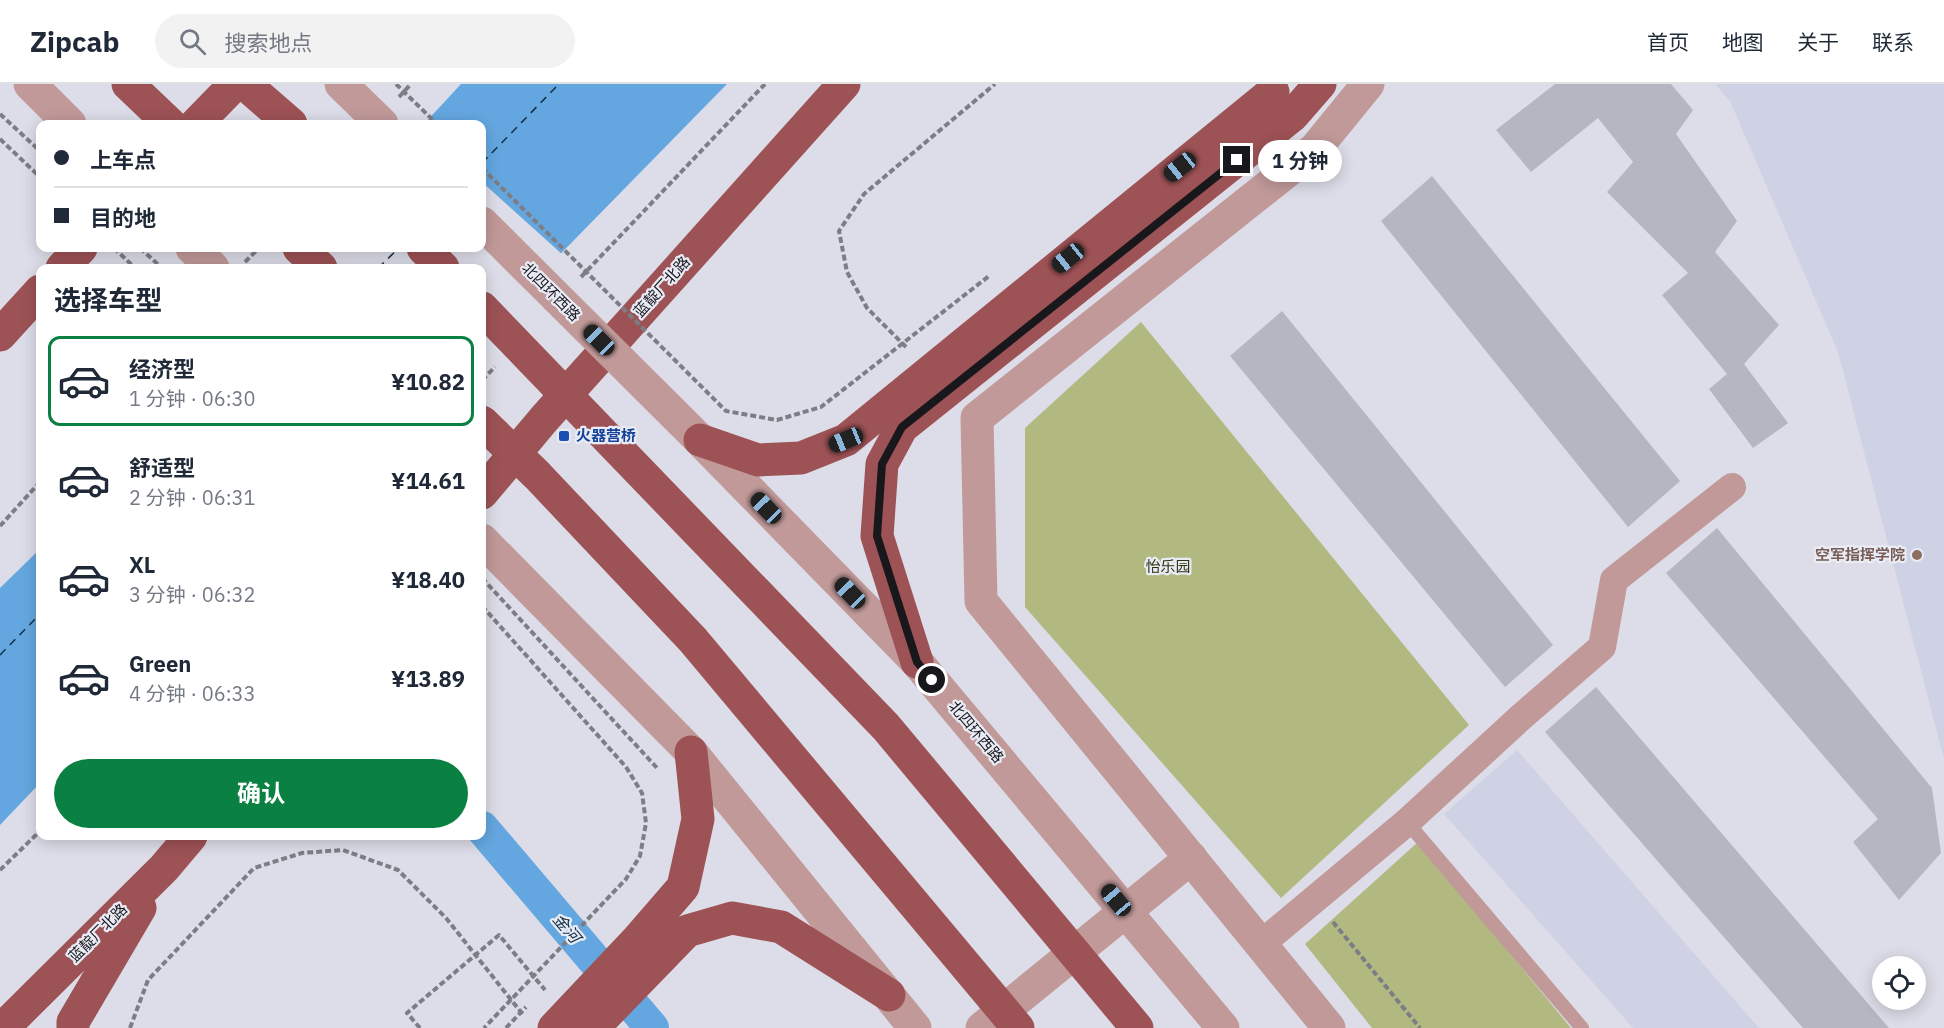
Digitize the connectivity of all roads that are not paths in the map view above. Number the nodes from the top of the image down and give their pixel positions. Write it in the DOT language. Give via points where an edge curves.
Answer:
graph roads {
  1 [pos="30,84"];
  2 [pos="128,84"];
  3 [pos="235,84"];
  4 [pos="245,84"];
  5 [pos="341,84"];
  6 [pos="844,84"];
  7 [pos="1320,84"];
  8 [pos="1368,84"];
  9 [pos="1275,88"];
  10 [pos="66,120"];
  11 [pos="166,120"];
  12 [pos="199,120"];
  13 [pos="286,120"];
  14 [pos="378,120"];
  15 [pos="486,227"];
  16 [pos="77,252"];
  17 [pos="196,252"];
  18 [pos="303,252"];
  19 [pos="427,252"];
  20 [pos="66,264"];
  21 [pos="209,264"];
  22 [pos="317,264"];
  23 [pos="439,264"];
  24 [pos="36,295"];
  25 [pos="486,312"];
  26 [pos="0,335"];
  27 [pos="486,426"];
  28 [pos="700,440"];
  29 [pos="1732,487"];
  30 [pos="486,488"];
  31 [pos="486,544"];
  32 [pos="917,662"];
  33 [pos="691,752"];
  34 [pos="1407,822"];
  35 [pos="188,840"];
  36 [pos="1191,858"];
  37 [pos="164,868"];
  38 [pos="1261,944"];
  39 [pos="889,995"];
  40 [pos="540,1023"];
  41 [pos="3,1028"];
  42 [pos="73,1028"];
  43 [pos="593,1028"];
  44 [pos="915,1028"];
  45 [pos="982,1028"];
  46 [pos="1018,1028"];
  47 [pos="1137,1028"];
  48 [pos="1223,1028"];
  49 [pos="1329,1028"];
  50 [pos="1582,1028"];
  1 -- 10 [label="street"];
  2 -- 11 [label="highway"];
  3 -- 12 [label="highway"];
  4 -- 13 [label="highway"];
  5 -- 14 [label="street, bridge"];
  6 -- 30 [label="highway, 蓝靛厂北路"];
  7 -- 32 [label="highway, bridge" via="1293,116 902,427 882,464 877,536"];
  8 -- 36 [label="street" via="1315,149 977,418 981,601"];
  9 -- 28 [label="highway, bridge" via="846,440 801,458 758,460"];
  15 -- 28 [label="street, 北四环西路, bridge"];
  16 -- 20 [label="highway"];
  17 -- 21 [label="street"];
  18 -- 22 [label="highway"];
  19 -- 23 [label="highway"];
  24 -- 26 [label="highway"];
  25 -- 47 [label="highway, bridge" via="886,727"];
  27 -- 46 [label="highway, bridge" via="693,640"];
  28 -- 32 [label="street, 北四环西路, bridge"];
  29 -- 34 [label="street" via="1614,580 1602,647"];
  31 -- 33 [label="street"];
  32 -- 48 [label="street, 北四环西路, bridge"];
  33 -- 39 [label="street"];
  33 -- 40 [label="highway, bridge" via="698,819 683,887 638,939"];
  34 -- 38 [label="street"];
  34 -- 50 [label="lane"];
  35 -- 37 [label="highway, 蓝靛厂北路"];
  36 -- 38 [label="street"];
  36 -- 45 [label="street"];
  37 -- 41 [label="highway, 蓝靛厂北路"];
  37 -- 42 [label="highway"];
  38 -- 49 [label="street"];
  39 -- 43 [label="highway" via="781,927 732,918 687,931"];
  39 -- 44 [label="street"];
}
